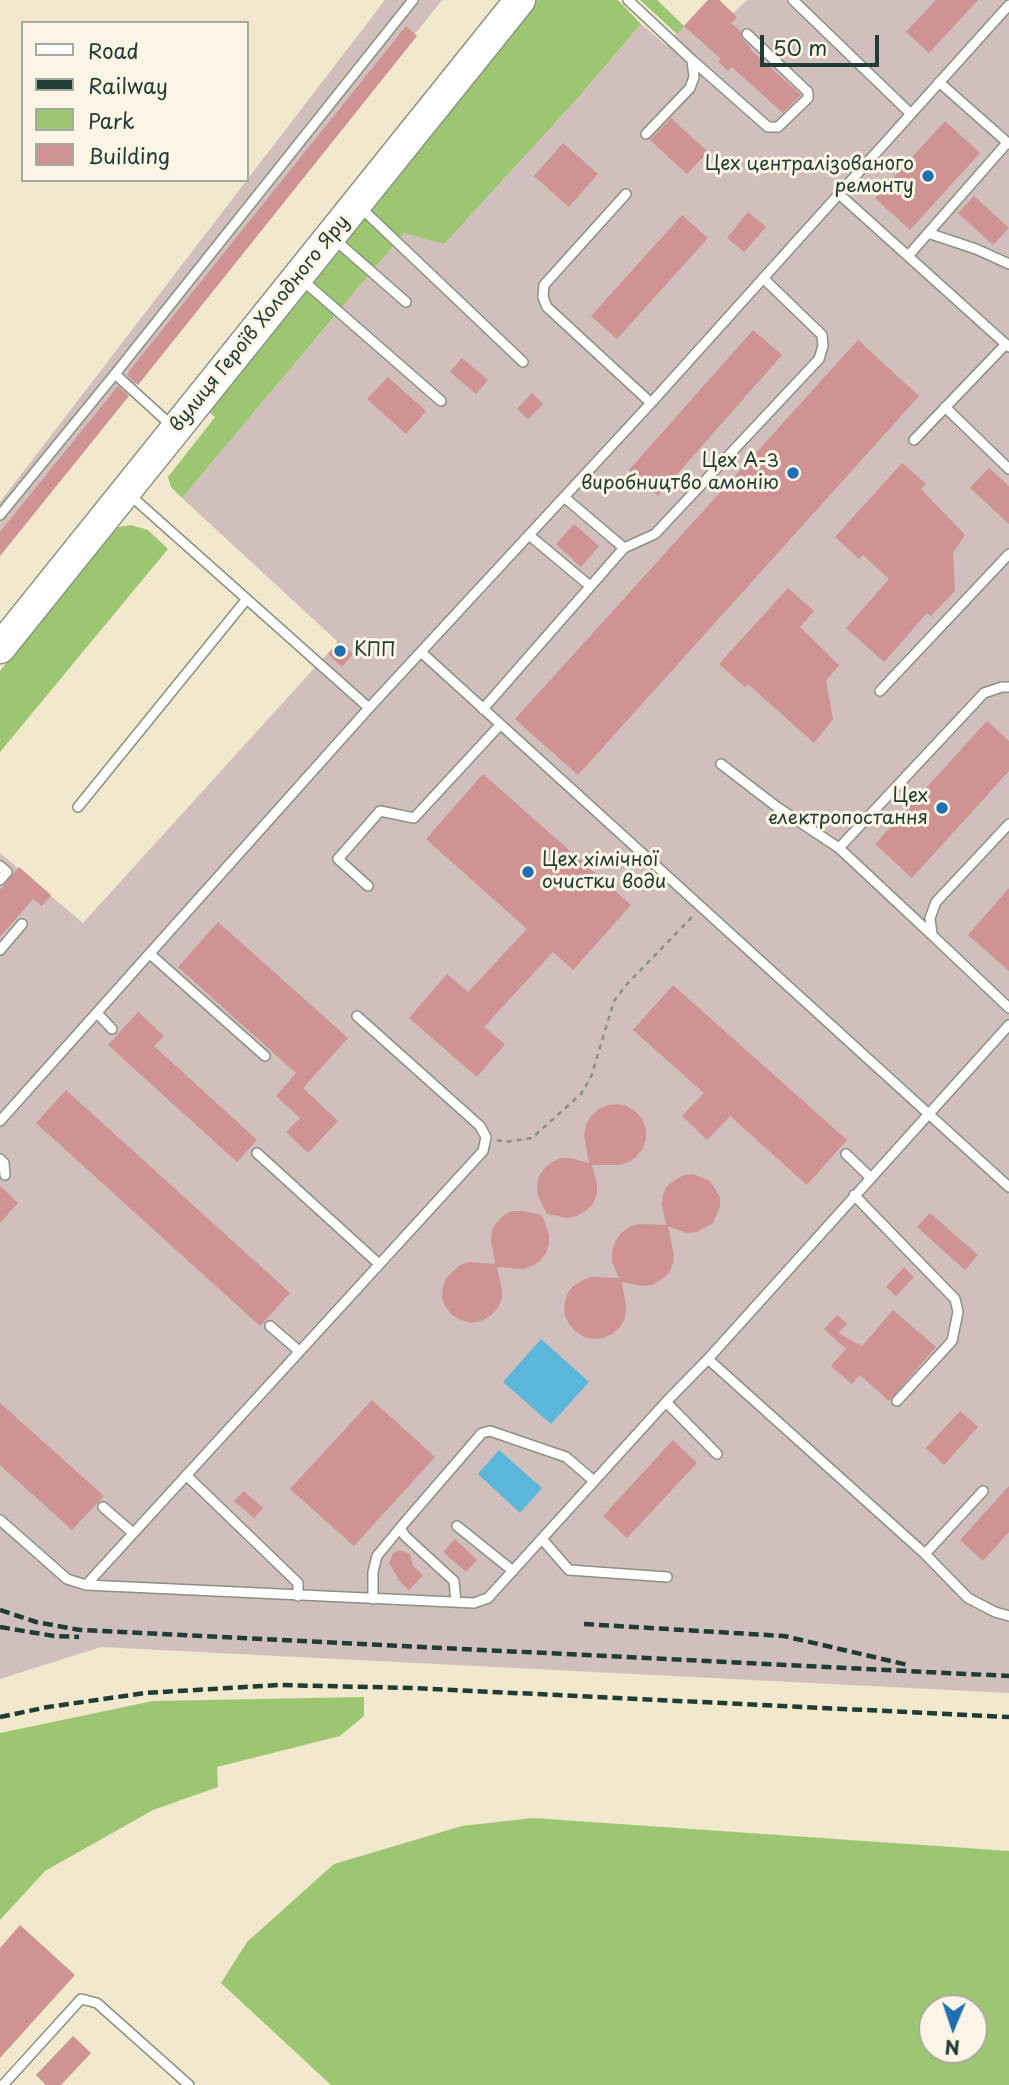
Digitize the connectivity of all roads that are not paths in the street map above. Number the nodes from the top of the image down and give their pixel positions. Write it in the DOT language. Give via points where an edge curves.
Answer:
graph roads {
  1 [pos="414,0"];
  2 [pos="520,0"];
  3 [pos="628,0"];
  4 [pos="793,0"];
  5 [pos="1009,5"];
  6 [pos="747,34"];
  7 [pos="692,60"];
  8 [pos="939,82"];
  9 [pos="911,114"];
  10 [pos="646,134"];
  11 [pos="1008,144"];
  12 [pos="626,194"];
  13 [pos="839,194"];
  14 [pos="356,204"];
  15 [pos="928,233"];
  16 [pos="332,237"];
  17 [pos="908,256"];
  18 [pos="1009,264"];
  19 [pos="299,277"];
  20 [pos="763,278"];
  21 [pos="406,302"];
  22 [pos="1007,345"];
  23 [pos="523,362"];
  24 [pos="115,374"];
  25 [pos="441,401"];
  26 [pos="651,403"];
  27 [pos="945,407"];
  28 [pos="176,429"];
  29 [pos="914,440"];
  30 [pos="1009,469"];
  31 [pos="126,491"];
  32 [pos="564,497"];
  33 [pos="0,515"];
  34 [pos="529,535"];
  35 [pos="624,548"];
  36 [pos="1009,554"];
  37 [pos="590,586"];
  38 [pos="246,600"];
  39 [pos="0,648"];
  40 [pos="421,652"];
  41 [pos="1009,687"];
  42 [pos="880,691"];
  43 [pos="369,708"];
  44 [pos="483,709"];
  45 [pos="500,725"];
  46 [pos="721,764"];
  47 [pos="78,807"];
  48 [pos="1009,824"];
  49 [pos="839,848"];
  50 [pos="0,866"];
  51 [pos="0,880"];
  52 [pos="368,886"];
  53 [pos="22,925"];
  54 [pos="932,935"];
  55 [pos="0,950"];
  56 [pos="150,954"];
  57 [pos="1009,1008"];
  58 [pos="97,1013"];
  59 [pos="357,1016"];
  60 [pos="1009,1025"];
  61 [pos="112,1029"];
  62 [pos="265,1056"];
  63 [pos="928,1113"];
  64 [pos="0,1121"];
  65 [pos="257,1153"];
  66 [pos="846,1154"];
  67 [pos="0,1159"];
  68 [pos="5,1175"];
  69 [pos="870,1177"];
  70 [pos="1009,1187"];
  71 [pos="854,1195"];
  72 [pos="379,1264"];
  73 [pos="270,1326"];
  74 [pos="299,1351"];
  75 [pos="708,1359"];
  76 [pos="897,1401"];
  77 [pos="666,1402"];
  78 [pos="717,1454"];
  79 [pos="186,1475"];
  80 [pos="594,1481"];
  81 [pos="983,1491"];
  82 [pos="103,1507"];
  83 [pos="0,1520"];
  84 [pos="457,1526"];
  85 [pos="400,1528"];
  86 [pos="133,1533"];
  87 [pos="542,1539"];
  88 [pos="925,1554"];
  89 [pos="513,1570"];
  90 [pos="667,1577"];
  91 [pos="86,1585"];
  92 [pos="298,1596"];
  93 [pos="373,1599"];
  94 [pos="456,1602"];
  95 [pos="1009,1616"];
  96 [pos="3,2085"];
  97 [pos="189,2085"];
  1 -- 24 [label="lane"];
  2 -- 14 [label="main road, вулиця Героїв Холодного Яру"];
  3 -- 7 [label="lane"];
  4 -- 9 [label="lane"];
  5 -- 8 [label="lane"];
  6 -- 7 [label="lane" via="808,92 808,98 778,127 768,127"];
  7 -- 10 [label="lane" via="690,88"];
  8 -- 9 [label="lane"];
  8 -- 11 [label="lane"];
  9 -- 13 [label="lane"];
  11 -- 15 [label="lane"];
  12 -- 26 [label="lane" via="544,285 543,297 547,307"];
  13 -- 17 [label="lane"];
  13 -- 20 [label="lane"];
  14 -- 16 [label="main road, вулиця Героїв Холодного Яру"];
  14 -- 23 [label="lane"];
  15 -- 17 [label="lane"];
  15 -- 18 [label="lane"];
  16 -- 19 [label="main road, вулиця Героїв Холодного Яру"];
  16 -- 21 [label="lane"];
  17 -- 22 [label="lane"];
  19 -- 25 [label="lane"];
  19 -- 28 [label="main road, вулиця Героїв Холодного Яру"];
  20 -- 26 [label="lane"];
  20 -- 35 [label="lane" via="822,335 820,359 655,534"];
  22 -- 27 [label="lane"];
  24 -- 28 [label="lane"];
  24 -- 33 [label="lane"];
  26 -- 32 [label="lane"];
  27 -- 29 [label="lane"];
  27 -- 30 [label="lane"];
  28 -- 31 [label="main road, вулиця Героїв Холодного Яру"];
  31 -- 38 [label="lane"];
  31 -- 39 [label="main road, вулиця Героїв Холодного Яру"];
  32 -- 34 [label="lane"];
  32 -- 35 [label="lane"];
  34 -- 37 [label="lane"];
  34 -- 40 [label="lane"];
  35 -- 37 [label="lane"];
  36 -- 42 [label="lane"];
  37 -- 44 [label="lane"];
  38 -- 43 [label="lane"];
  38 -- 47 [label="lane"];
  40 -- 43 [label="lane"];
  40 -- 44 [label="lane"];
  41 -- 49 [label="lane" via="984,693"];
  43 -- 56 [label="lane"];
  44 -- 45 [label="lane"];
  45 -- 52 [label="lane" via="414,818 380,811 338,859"];
  45 -- 63 [label="lane"];
  46 -- 49 [label="lane"];
  48 -- 54 [label="lane" via="936,902 930,918"];
  49 -- 54 [label="lane"];
  50 -- 51 [label="lane" via="7,872"];
  53 -- 55 [label="lane"];
  54 -- 57 [label="lane"];
  56 -- 58 [label="lane"];
  56 -- 62 [label="lane"];
  58 -- 61 [label="lane"];
  58 -- 64 [label="lane"];
  59 -- 72 [label="lane" via="480,1126 486,1137 483,1151"];
  60 -- 63 [label="lane"];
  63 -- 69 [label="lane"];
  63 -- 70 [label="lane"];
  65 -- 72 [label="lane"];
  66 -- 69 [label="lane"];
  67 -- 68 [label="lane"];
  69 -- 71 [label="lane"];
  71 -- 75 [label="lane"];
  71 -- 76 [label="lane" via="955,1299 958,1312 952,1341"];
  72 -- 74 [label="lane"];
  73 -- 74 [label="lane"];
  74 -- 79 [label="lane"];
  75 -- 77 [label="lane"];
  75 -- 88 [label="lane"];
  77 -- 78 [label="lane"];
  77 -- 80 [label="lane"];
  79 -- 86 [label="lane"];
  79 -- 92 [label="lane" via="298,1583"];
  80 -- 85 [label="lane" via="566,1457 490,1431 482,1433"];
  80 -- 87 [label="lane"];
  81 -- 88 [label="lane"];
  82 -- 86 [label="lane"];
  83 -- 91 [label="lane" via="67,1579"];
  84 -- 89 [label="lane"];
  85 -- 93 [label="lane" via="377,1556"];
  85 -- 94 [label="lane" via="454,1581"];
  86 -- 91 [label="lane"];
  87 -- 89 [label="lane"];
  87 -- 90 [label="lane" via="569,1570"];
  88 -- 95 [label="lane" via="968,1598"];
  89 -- 94 [label="lane" via="488,1598"];
  91 -- 92 [label="lane"];
  92 -- 93 [label="lane"];
  93 -- 94 [label="lane"];
  96 -- 97 [label="lane" via="81,1999 97,2003"];
}
